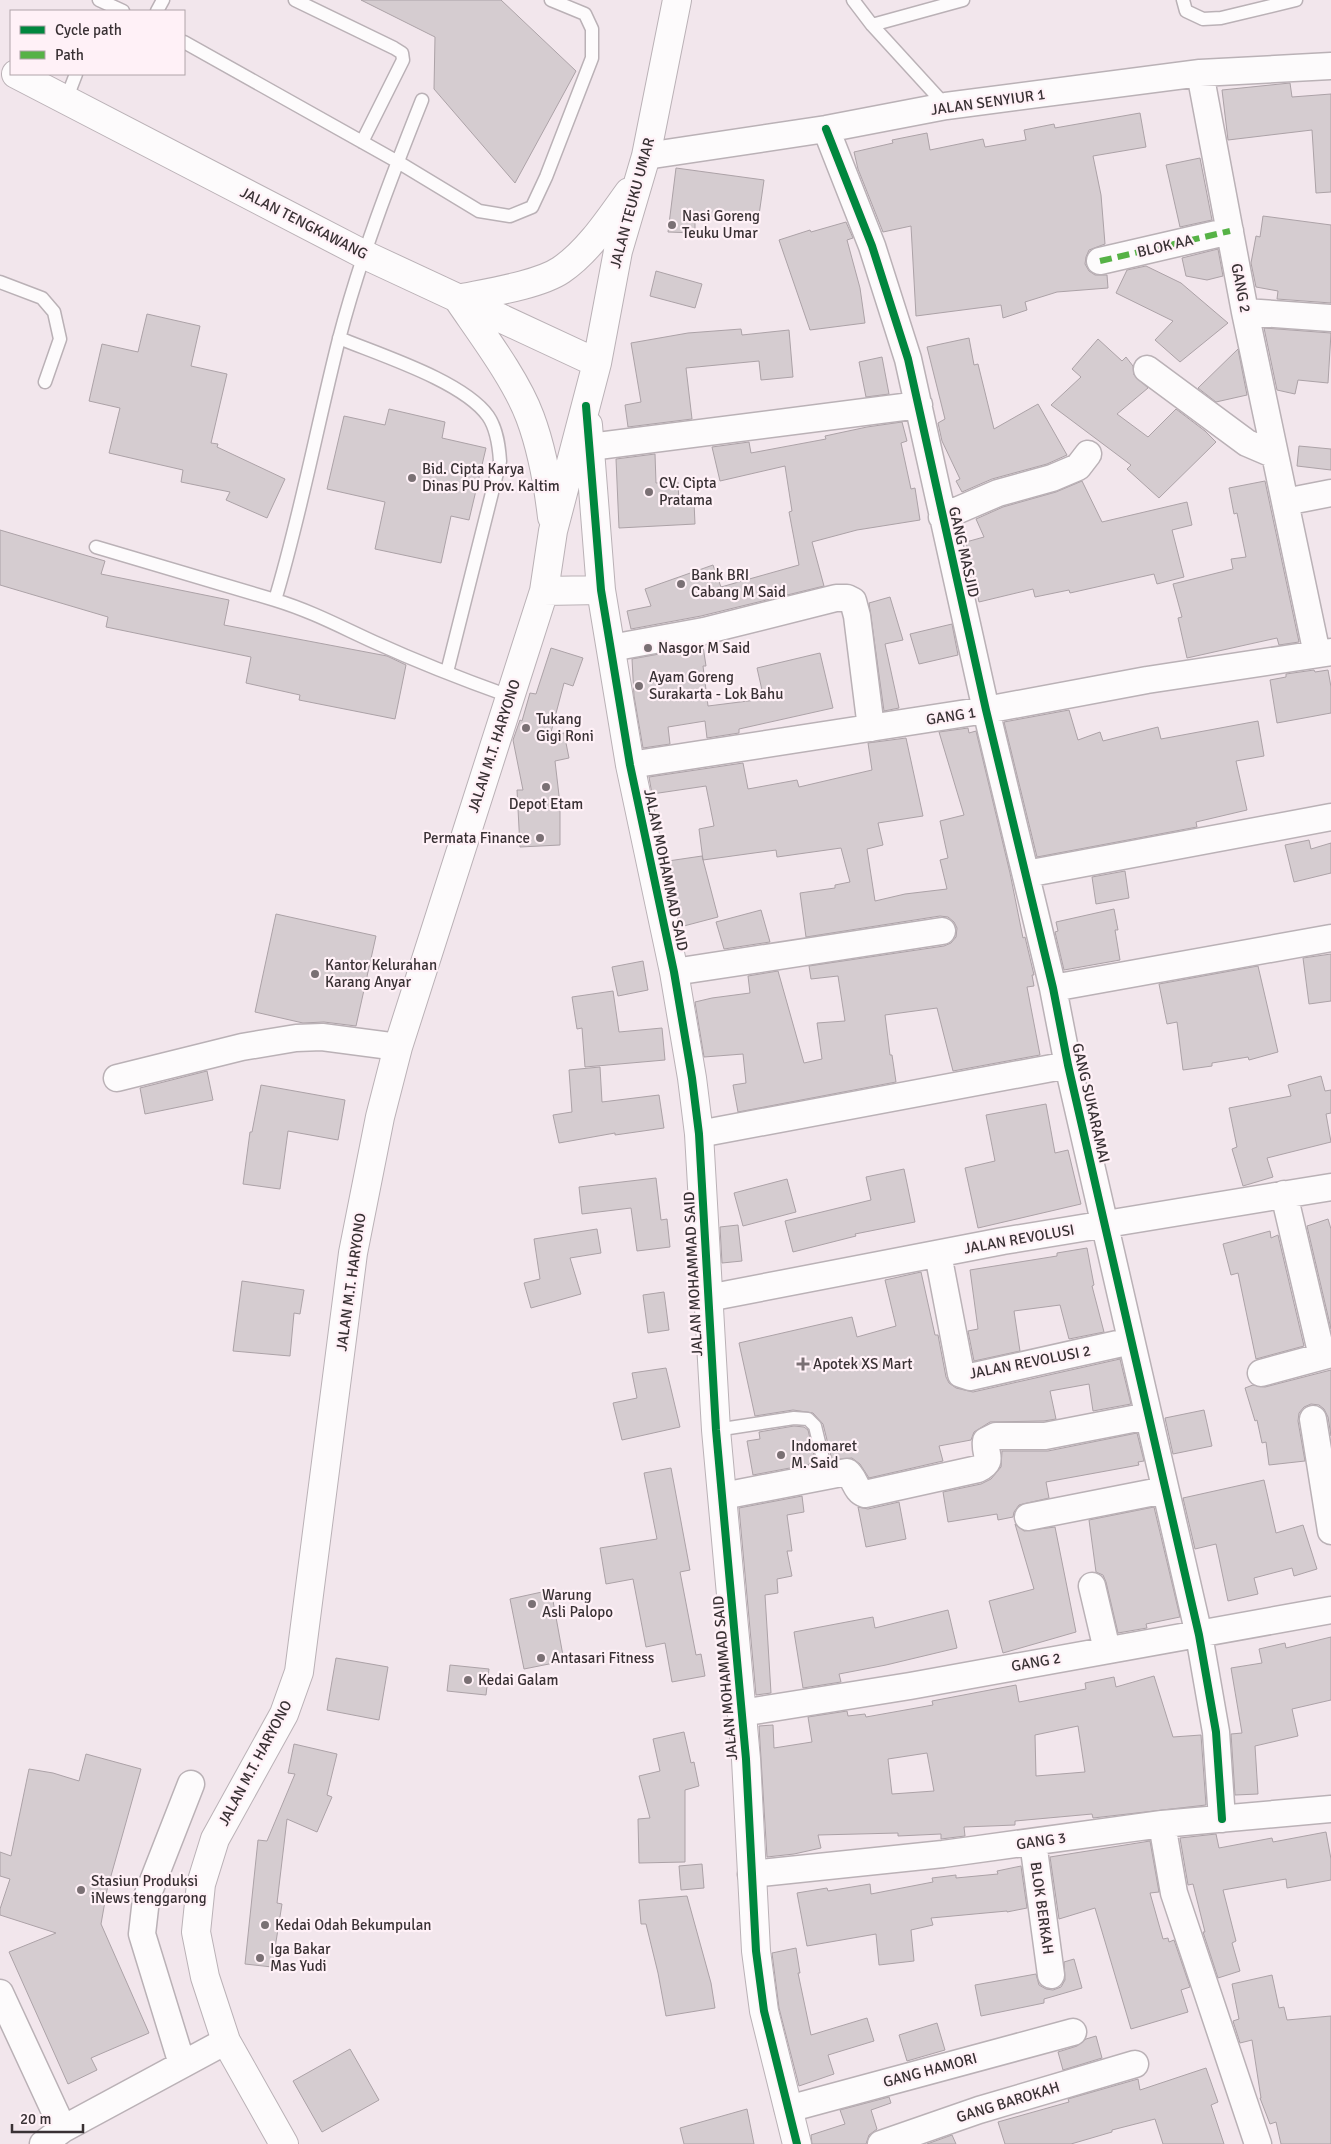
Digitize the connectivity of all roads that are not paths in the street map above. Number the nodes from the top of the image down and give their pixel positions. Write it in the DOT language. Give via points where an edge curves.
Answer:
graph roads {
  1 [pos="295,0"];
  2 [pos="552,0"];
  3 [pos="677,0"];
  4 [pos="853,0"];
  5 [pos="963,0"];
  6 [pos="1182,0"];
  7 [pos="1296,0"];
  8 [pos="106,4"];
  9 [pos="121,10"];
  10 [pos="872,25"];
  11 [pos="185,43"];
  12 [pos="1331,66"];
  13 [pos="1200,73"];
  14 [pos="18,75"];
  15 [pos="76,75"];
  16 [pos="66,100"];
  17 [pos="422,100"];
  18 [pos="946,106"];
  19 [pos="826,129"];
  20 [pos="362,142"];
  21 [pos="398,162"];
  22 [pos="643,166"];
  23 [pos="1230,231"];
  24 [pos="365,255"];
  25 [pos="1100,261"];
  26 [pos="0,282"];
  27 [pos="458,299"];
  28 [pos="1245,312"];
  29 [pos="1331,318"];
  30 [pos="339,338"];
  31 [pos="597,363"];
  32 [pos="1147,369"];
  33 [pos="45,382"];
  34 [pos="919,405"];
  35 [pos="586,406"];
  36 [pos="590,447"];
  37 [pos="1088,454"];
  38 [pos="1275,455"];
  39 [pos="1331,493"];
  40 [pos="1285,502"];
  41 [pos="942,518"];
  42 [pos="553,531"];
  43 [pos="96,547"];
  44 [pos="601,590"];
  45 [pos="544,591"];
  46 [pos="274,600"];
  47 [pos="611,648"];
  48 [pos="1324,653"];
  49 [pos="447,672"];
  50 [pos="510,696"];
  51 [pos="986,710"];
  52 [pos="870,728"];
  53 [pos="630,765"];
  54 [pos="1331,817"];
  55 [pos="1026,874"];
  56 [pos="942,931"];
  57 [pos="1331,938"];
  58 [pos="674,972"];
  59 [pos="1053,988"];
  60 [pos="398,1047"];
  61 [pos="1068,1065"];
  62 [pos="117,1078"];
  63 [pos="699,1134"];
  64 [pos="1331,1186"];
  65 [pos="1284,1194"];
  66 [pos="1104,1224"];
  67 [pos="938,1254"];
  68 [pos="708,1298"];
  69 [pos="1131,1341"];
  70 [pos="1326,1355"];
  71 [pos="1261,1373"];
  72 [pos="1148,1416"];
  73 [pos="1313,1419"];
  74 [pos="716,1430"];
  75 [pos="824,1463"];
  76 [pos="1165,1490"];
  77 [pos="723,1496"];
  78 [pos="1028,1517"];
  79 [pos="1331,1531"];
  80 [pos="1092,1586"];
  81 [pos="1331,1610"];
  82 [pos="1199,1635"];
  83 [pos="1107,1650"];
  84 [pos="741,1713"];
  85 [pos="191,1784"];
  86 [pos="1331,1809"];
  87 [pos="1222,1820"];
  88 [pos="1162,1824"];
  89 [pos="1033,1842"];
  90 [pos="751,1874"];
  91 [pos="1051,1975"];
  92 [pos="0,1992"];
  93 [pos="1073,2032"];
  94 [pos="226,2040"];
  95 [pos="182,2064"];
  96 [pos="1135,2064"];
  97 [pos="788,2109"];
  98 [pos="53,2137"];
  99 [pos="284,2144"];
  100 [pos="798,2144"];
  101 [pos="881,2144"];
  102 [pos="1258,2144"];
  1 -- 20 [label="lane" via="402,53 403,60"];
  2 -- 21 [label="lane" via="585,14 592,29 592,58 532,207 510,216 479,211"];
  3 -- 22 [label="main road, JALAN TEUKU UMAR"];
  4 -- 10 [label="lane"];
  5 -- 10 [label="lane"];
  6 -- 7 [label="lane" via="1186,11 1202,19 1221,18"];
  8 -- 9 [label="lane"];
  10 -- 18 [label="lane"];
  11 -- 20 [label="lane"];
  12 -- 13 [label="street, JALAN SENYIUR 1"];
  13 -- 18 [label="street, JALAN SENYIUR 1"];
  13 -- 23 [label="street, GANG 2"];
  14 -- 16 [label="main road, JALAN TENGKAWANG"];
  15 -- 16 [label="lane"];
  16 -- 24 [label="main road, JALAN TENGKAWANG"];
  17 -- 21 [label="lane"];
  18 -- 19 [label="street, JALAN SENYIUR 1"];
  19 -- 22 [label="street, JALAN SENYIUR 1"];
  19 -- 34 [label="street, GANG MASJID" via="872,246"];
  20 -- 21 [label="lane"];
  21 -- 24 [label="lane"];
  22 -- 27 [label="main road" via="594,240 561,270 528,283"];
  22 -- 31 [label="main road, JALAN TEUKU UMAR" via="618,251"];
  23 -- 25 [label="street, BLOK AA"];
  23 -- 28 [label="street, GANG 2"];
  24 -- 27 [label="main road, JALAN TENGKAWANG"];
  24 -- 30 [label="lane"];
  26 -- 33 [label="lane" via="42,298 54,312 60,339"];
  27 -- 31 [label="main road, JALAN TENGKAWANG"];
  27 -- 42 [label="main road" via="513,384 529,415 542,456"];
  28 -- 29 [label="street"];
  28 -- 38 [label="street, GANG 2"];
  30 -- 46 [label="lane" via="287,560"];
  30 -- 49 [label="lane" via="446,383 472,400 489,417 499,442 500,461"];
  31 -- 35 [label="main road, JALAN TEUKU UMAR"];
  32 -- 38 [label="street" via="1247,443"];
  34 -- 36 [label="street"];
  34 -- 41 [label="street, GANG MASJID"];
  35 -- 36 [label="main road, JALAN MOHAMMAD SAID"];
  35 -- 42 [label="main road, JALAN M.T. HARYONO"];
  36 -- 44 [label="main road, JALAN MOHAMMAD SAID"];
  37 -- 41 [label="street" via="1078,467 1052,478 998,492"];
  38 -- 40 [label="street, GANG 2"];
  39 -- 40 [label="street"];
  40 -- 48 [label="street, GANG 2"];
  41 -- 51 [label="street, GANG MASJID"];
  42 -- 45 [label="main road, JALAN M.T. HARYONO"];
  43 -- 46 [label="lane"];
  44 -- 45 [label="main road"];
  44 -- 47 [label="main road, JALAN MOHAMMAD SAID"];
  45 -- 50 [label="main road, JALAN M.T. HARYONO"];
  46 -- 49 [label="lane" via="308,610"];
  47 -- 52 [label="street" via="704,631 847,598 853,601 857,616"];
  47 -- 53 [label="main road, JALAN MOHAMMAD SAID"];
  48 -- 51 [label="street, GANG 1" via="1147,680"];
  49 -- 50 [label="lane"];
  50 -- 60 [label="main road, JALAN M.T. HARYONO"];
  51 -- 52 [label="street, GANG 1"];
  51 -- 55 [label="street, GANG MASJID"];
  52 -- 53 [label="street, GANG 1"];
  53 -- 58 [label="main road, JALAN MOHAMMAD SAID"];
  54 -- 55 [label="street"];
  55 -- 59 [label="street, GANG MASJID"];
  56 -- 58 [label="street"];
  57 -- 59 [label="street"];
  58 -- 63 [label="main road, JALAN MOHAMMAD SAID"];
  59 -- 61 [label="street, GANG SUKARAMAI"];
  60 -- 62 [label="street" via="322,1037 296,1038 242,1047"];
  60 -- 94 [label="main road, JALAN M.T. HARYONO" via="353,1253 299,1672 284,1714 215,1839 201,1884 196,1932 205,1977"];
  61 -- 63 [label="street"];
  61 -- 66 [label="street, GANG SUKARAMAI"];
  63 -- 68 [label="main road, JALAN MOHAMMAD SAID"];
  64 -- 65 [label="street, JALAN REVOLUSI"];
  65 -- 66 [label="street, JALAN REVOLUSI"];
  65 -- 70 [label="street"];
  66 -- 67 [label="street, JALAN REVOLUSI"];
  66 -- 69 [label="street, GANG SUKARAMAI"];
  67 -- 68 [label="street, JALAN REVOLUSI"];
  67 -- 69 [label="street, JALAN REVOLUSI 2" via="961,1374 964,1376"];
  68 -- 74 [label="main road, JALAN MOHAMMAD SAID"];
  69 -- 72 [label="street, GANG SUKARAMAI"];
  70 -- 71 [label="street"];
  72 -- 76 [label="street, GANG SUKARAMAI"];
  72 -- 77 [label="street" via="1045,1436 996,1436 986,1441 988,1461 978,1469 865,1494 859,1492 847,1472"];
  73 -- 79 [label="street"];
  74 -- 75 [label="lane" via="794,1418 808,1419 815,1426"];
  74 -- 77 [label="main road, JALAN MOHAMMAD SAID"];
  76 -- 78 [label="street"];
  76 -- 82 [label="street, GANG SUKARAMAI"];
  77 -- 84 [label="main road, JALAN MOHAMMAD SAID"];
  80 -- 83 [label="street"];
  81 -- 82 [label="street, GANG 2"];
  82 -- 83 [label="street, GANG 2"];
  82 -- 87 [label="street, GANG SUKARAMAI" via="1216,1732"];
  83 -- 84 [label="street, GANG 2"];
  84 -- 90 [label="main road, JALAN MOHAMMAD SAID"];
  85 -- 95 [label="street" via="146,1899 142,1934"];
  86 -- 87 [label="street, GANG 3"];
  87 -- 88 [label="street, GANG 3"];
  88 -- 89 [label="street, GANG 3"];
  88 -- 102 [label="street" via="1174,1893"];
  89 -- 90 [label="street, GANG 3"];
  89 -- 91 [label="street, BLOK BERKAH"];
  90 -- 97 [label="main road, JALAN MOHAMMAD SAID" via="764,2011"];
  92 -- 98 [label="street"];
  93 -- 97 [label="street, GANG HAMORI"];
  94 -- 95 [label="street"];
  94 -- 99 [label="main road, JALAN M.T. HARYONO"];
  95 -- 98 [label="street"];
  96 -- 101 [label="street, GANG BAROKAH" via="979,2110"];
  97 -- 100 [label="main road, JALAN MOHAMMAD SAID"];
}
